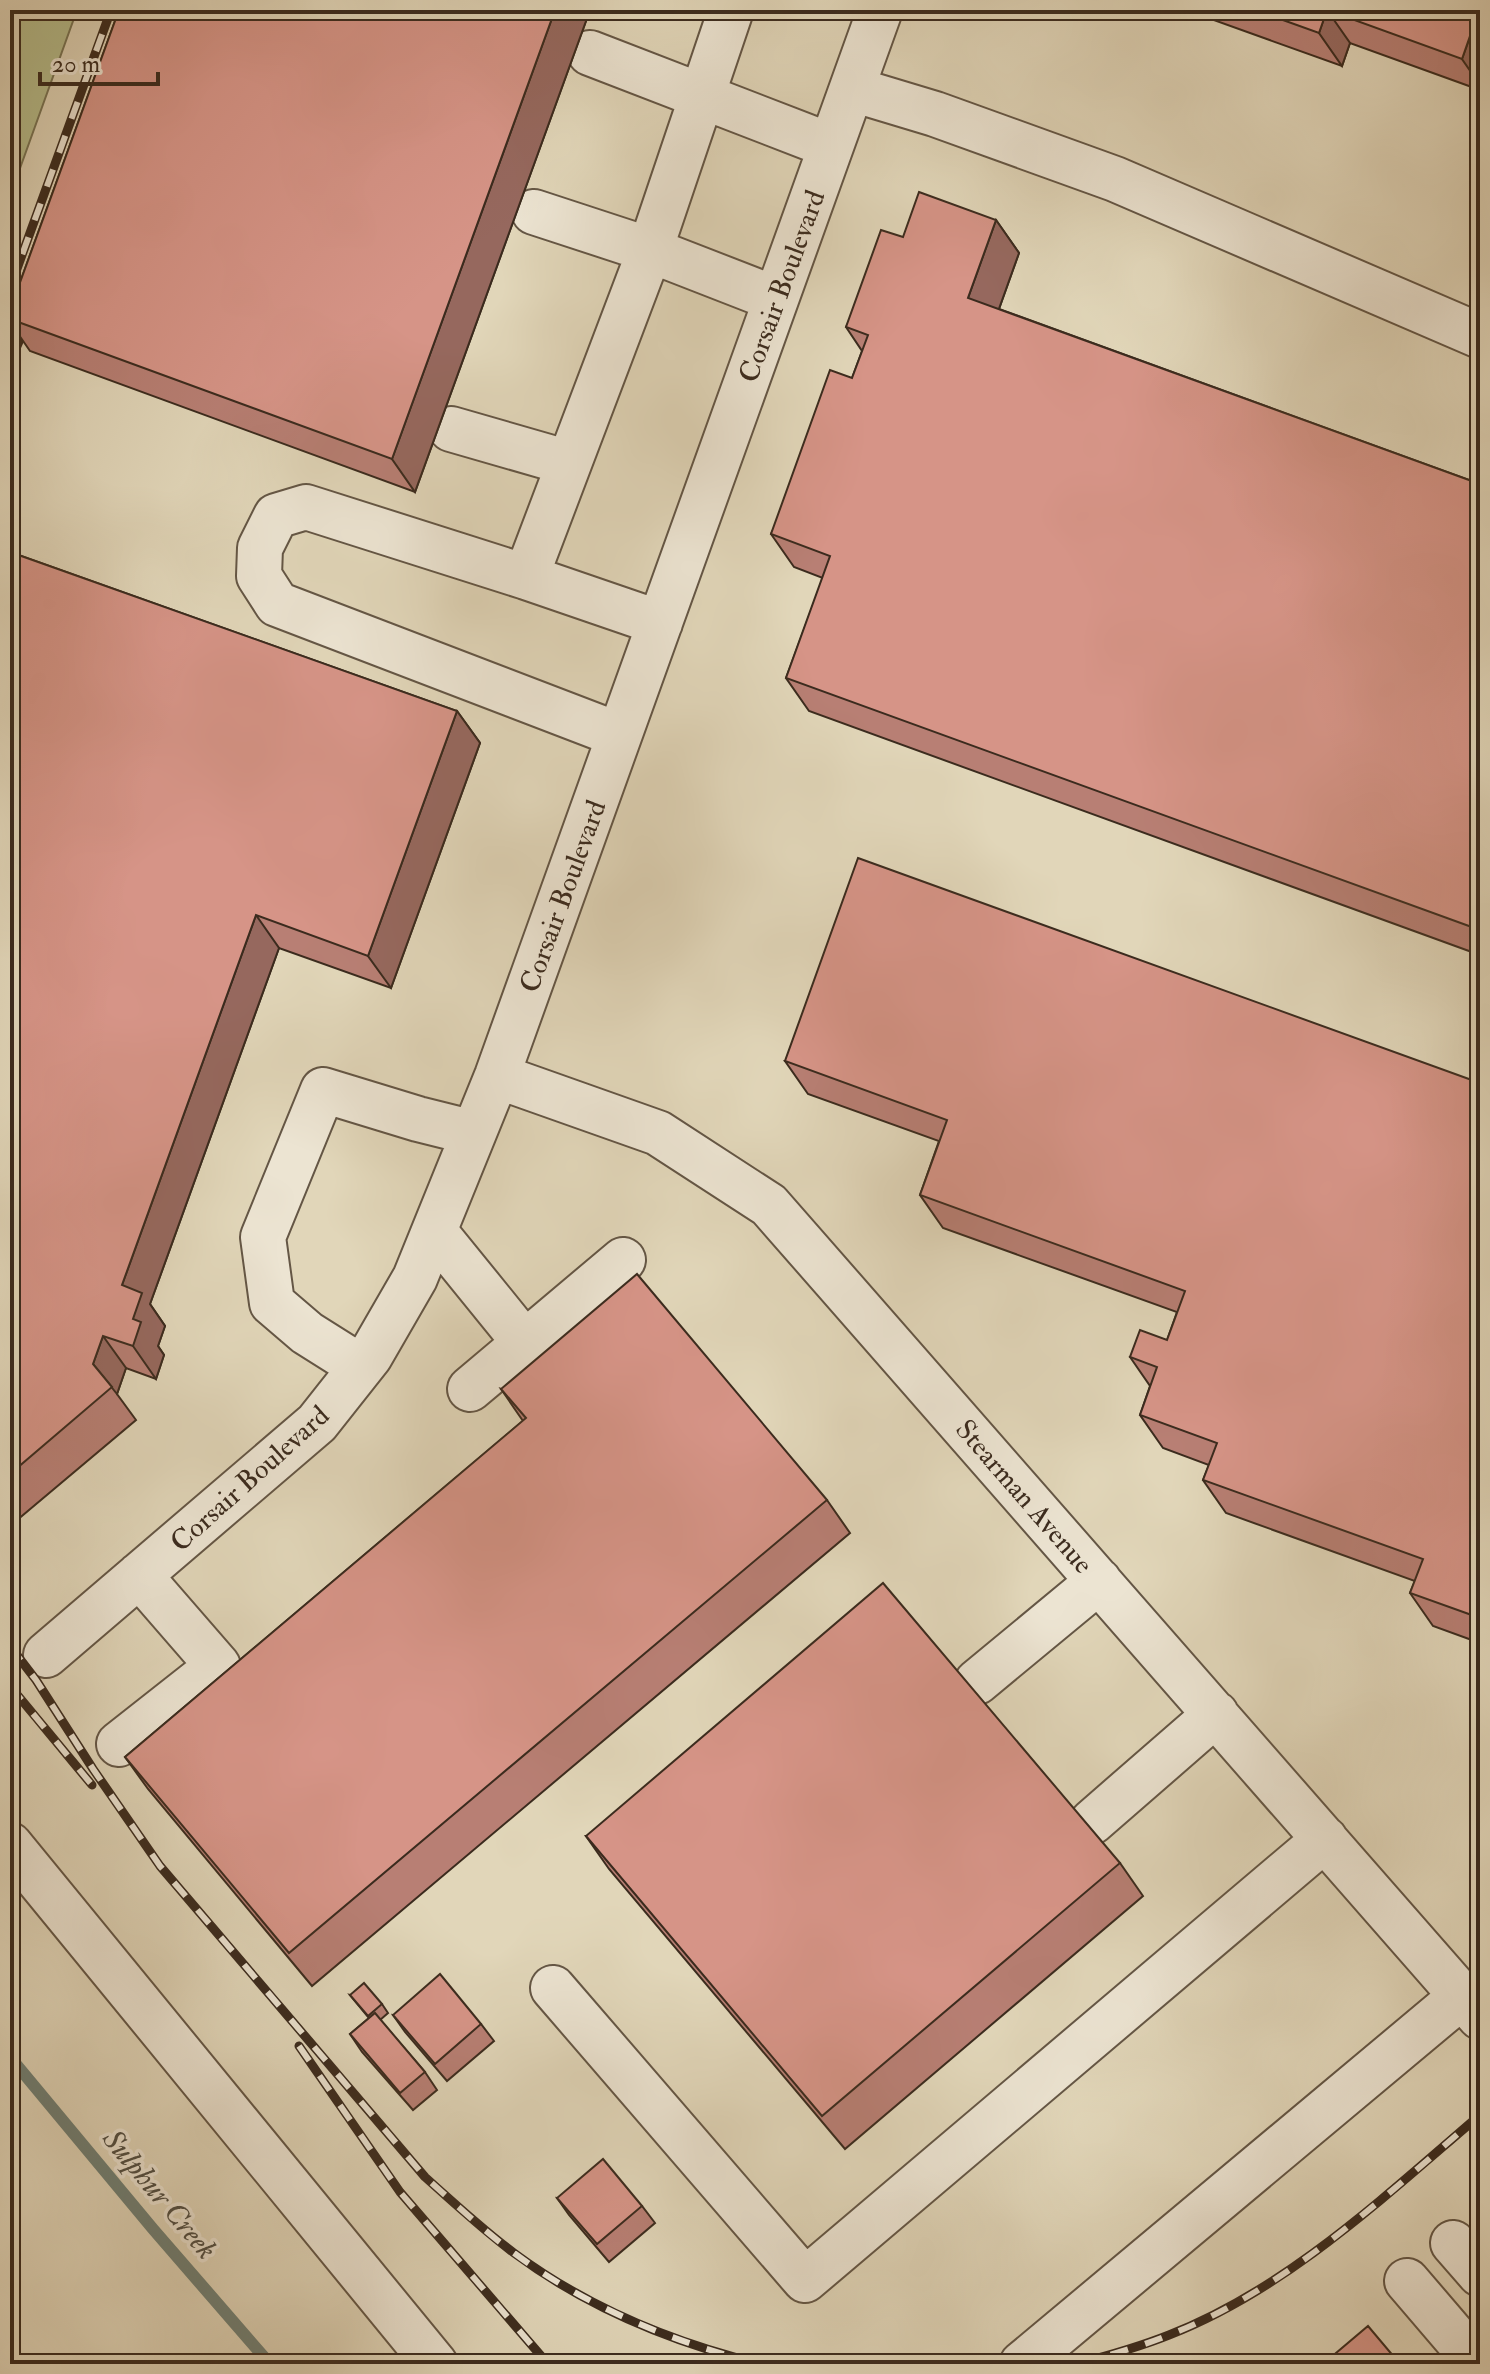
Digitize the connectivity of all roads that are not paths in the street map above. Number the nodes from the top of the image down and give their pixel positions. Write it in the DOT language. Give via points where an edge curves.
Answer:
graph roads {
  1 [pos="731,10"];
  2 [pos="880,10"];
  3 [pos="590,53"];
  4 [pos="852,89"];
  5 [pos="703,95"];
  6 [pos="831,146"];
  7 [pos="534,212"];
  8 [pos="650,250"];
  9 [pos="776,299"];
  10 [pos="1480,336"];
  11 [pos="451,429"];
  12 [pos="569,463"];
  13 [pos="526,577"];
  14 [pos="660,623"];
  15 [pos="619,735"];
  16 [pos="497,1076"];
  17 [pos="474,1133"];
  18 [pos="435,1232"];
  19 [pos="623,1260"];
  20 [pos="525,1343"];
  21 [pos="361,1367"];
  22 [pos="470,1389"];
  23 [pos="139,1575"];
  24 [pos="1099,1581"];
  25 [pos="46,1655"];
  26 [pos="977,1682"];
  27 [pos="1216,1714"];
  28 [pos="119,1744"];
  29 [pos="1092,1822"];
  30 [pos="1325,1839"];
  31 [pos="10,1845"];
  32 [pos="553,1988"];
  33 [pos="1474,2006"];
  34 [pos="1407,2281"];
  35 [pos="435,2364"];
  36 [pos="1022,2364"];
  37 [pos="1478,2364"];
  1 -- 5 [label="street"];
  2 -- 4 [label="street, Corsair Boulevard"];
  3 -- 5 [label="street"];
  4 -- 6 [label="street, Corsair Boulevard"];
  4 -- 10 [label="street" via="1115,179"];
  5 -- 6 [label="street"];
  5 -- 8 [label="street"];
  6 -- 9 [label="street, Corsair Boulevard"];
  7 -- 8 [label="street"];
  8 -- 9 [label="street"];
  8 -- 12 [label="street"];
  9 -- 14 [label="street, Corsair Boulevard"];
  11 -- 12 [label="street"];
  12 -- 13 [label="street"];
  13 -- 14 [label="street"];
  13 -- 15 [label="street" via="306,507 276,516 260,548 259,576 277,604"];
  14 -- 15 [label="street, Corsair Boulevard"];
  15 -- 16 [label="street, Corsair Boulevard"];
  16 -- 17 [label="street, Corsair Boulevard"];
  16 -- 24 [label="street, Stearman Avenue" via="658,1133 769,1205"];
  17 -- 18 [label="street, Corsair Boulevard"];
  17 -- 21 [label="street" via="323,1090 263,1237 272,1303"];
  18 -- 20 [label="street"];
  18 -- 21 [label="street, Corsair Boulevard" via="415,1278"];
  19 -- 20 [label="street"];
  20 -- 22 [label="street"];
  21 -- 23 [label="street, Corsair Boulevard" via="317,1423"];
  23 -- 25 [label="street, Corsair Boulevard"];
  23 -- 28 [label="street" via="218,1666"];
  24 -- 26 [label="street"];
  24 -- 27 [label="street, Stearman Avenue"];
  27 -- 29 [label="street"];
  27 -- 30 [label="street, Stearman Avenue"];
  30 -- 32 [label="street" via="805,2280"];
  30 -- 33 [label="street, Stearman Avenue"];
  31 -- 35 [label="street"];
  33 -- 36 [label="street"];
  34 -- 37 [label="street"];
}
